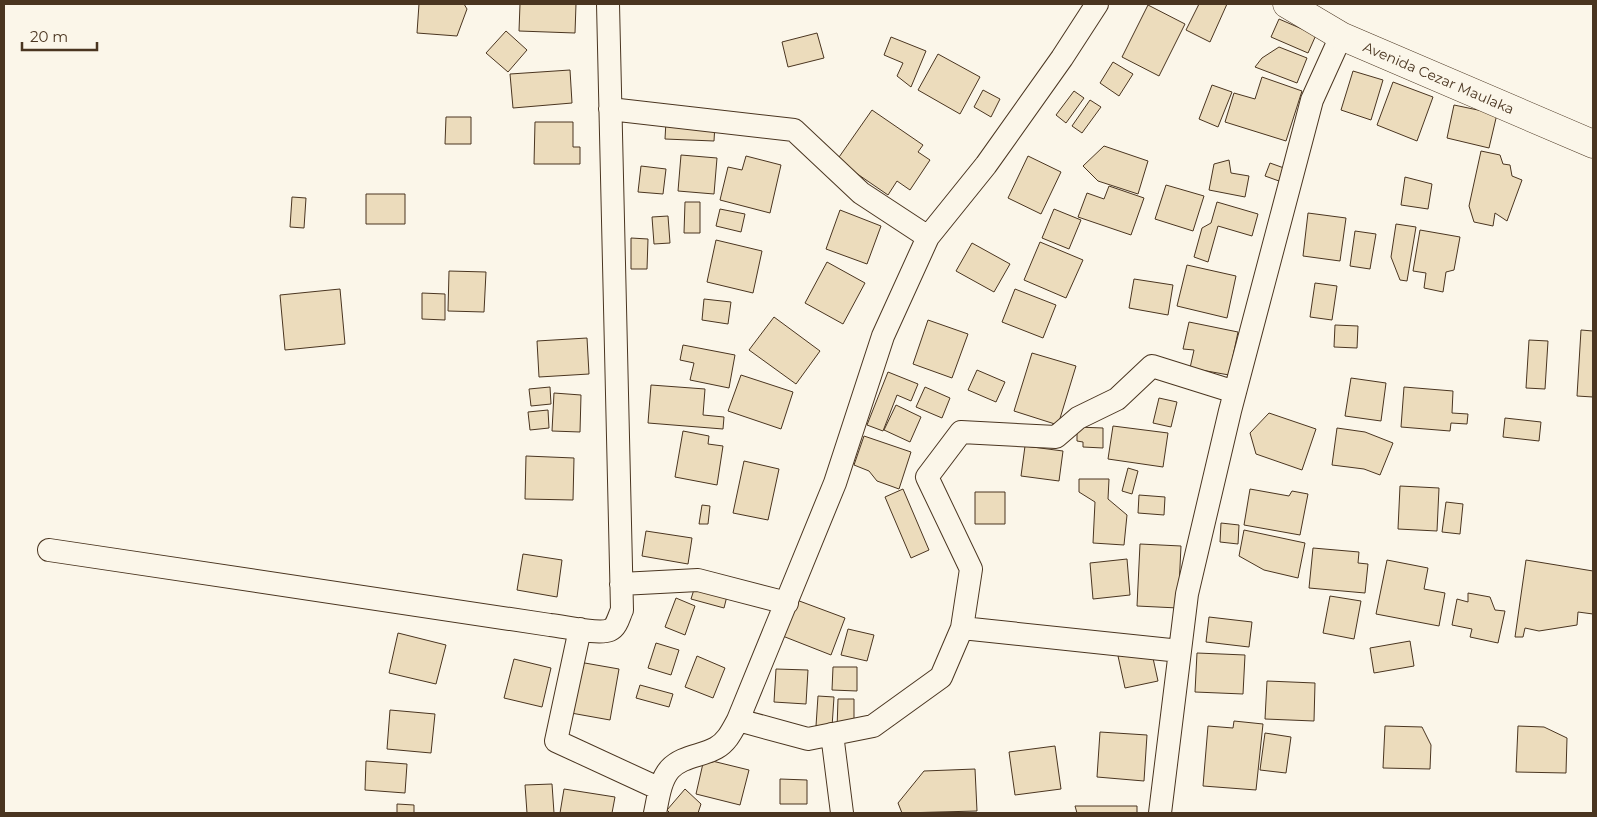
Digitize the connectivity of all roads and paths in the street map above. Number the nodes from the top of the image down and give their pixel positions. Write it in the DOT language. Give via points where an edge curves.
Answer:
graph roads {
  1 [pos="608,4"];
  2 [pos="1097,4"];
  3 [pos="1287,4"];
  4 [pos="1341,36"];
  5 [pos="610,109"];
  6 [pos="1593,144"];
  7 [pos="928,237"];
  8 [pos="1235,392"];
  9 [pos="49,550"];
  10 [pos="621,584"];
  11 [pos="787,603"];
  12 [pos="962,628"];
  13 [pos="580,629"];
  14 [pos="1180,651"];
  15 [pos="738,720"];
  16 [pos="832,734"];
  17 [pos="660,789"];
  18 [pos="655,813"];
  19 [pos="842,813"];
  20 [pos="1160,813"];
  1 -- 5 [label="street"];
  2 -- 7 [label="street" via="986,165"];
  3 -- 4 [label="main road, Avenida Cezar Maulaka"];
  4 -- 6 [label="main road, Avenida Cezar Maulaka"];
  4 -- 8 [label="street" via="1312,100"];
  5 -- 7 [label="street" via="794,130 861,193"];
  5 -- 10 [label="street"];
  7 -- 11 [label="street" via="884,336 835,483"];
  8 -- 12 [label="street" via="1152,366 1117,399 1078,418 1056,437 961,432 927,477 971,569"];
  8 -- 14 [label="street" via="1187,594"];
  9 -- 13 [label="street"];
  10 -- 11 [label="street" via="698,580"];
  10 -- 13 [label="street" via="622,610 617,623 610,630"];
  11 -- 15 [label="street"];
  12 -- 14 [label="street"];
  12 -- 16 [label="street" via="941,677 873,726"];
  13 -- 17 [label="street" via="556,741"];
  14 -- 20 [label="street"];
  15 -- 16 [label="street" via="808,739"];
  15 -- 17 [label="street" via="728,738 717,748 670,769"];
  16 -- 19 [label="street"];
  17 -- 18 [label="street"];
}
